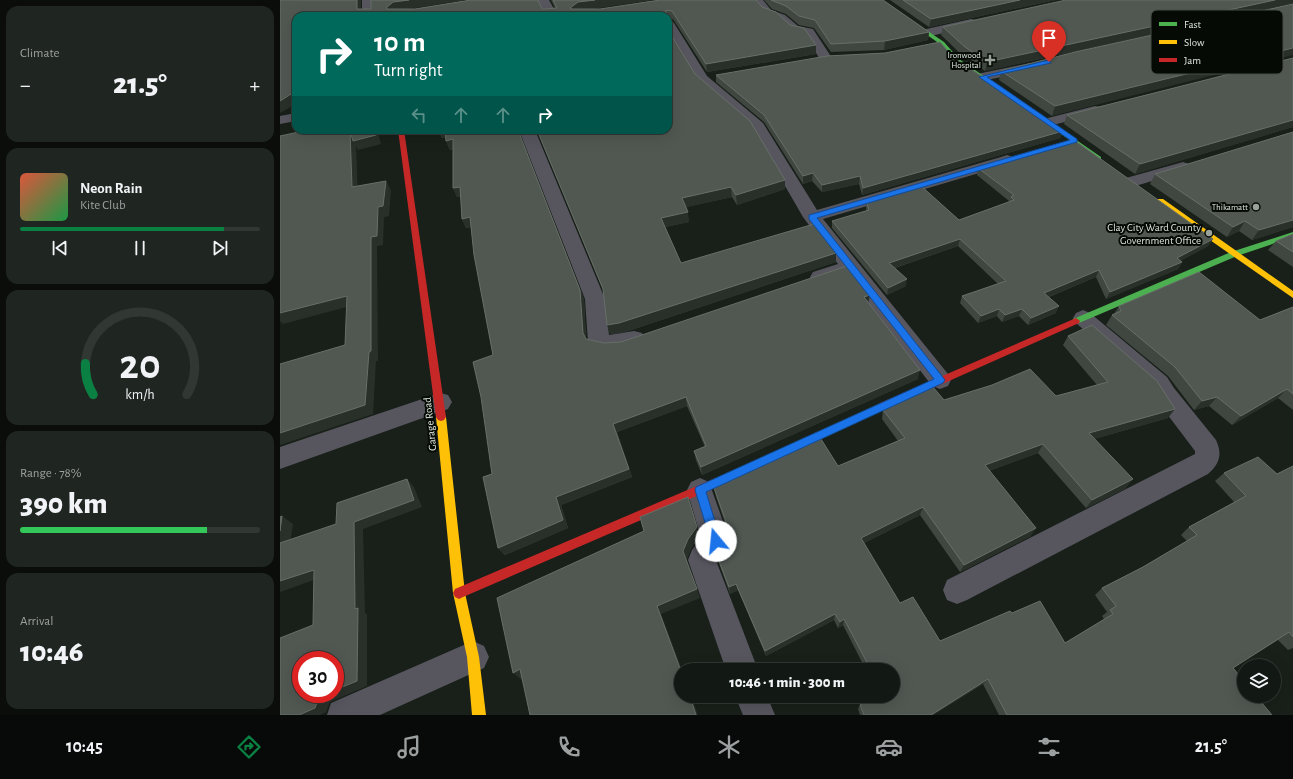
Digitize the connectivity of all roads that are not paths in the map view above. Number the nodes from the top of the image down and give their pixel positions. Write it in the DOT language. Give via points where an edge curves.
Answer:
graph roads {
  1 [pos="368,0"];
  2 [pos="542,0"];
  3 [pos="757,0"];
  4 [pos="879,0"];
  5 [pos="368,12"];
  6 [pos="550,12"];
  7 [pos="985,20"];
  8 [pos="672,28"];
  9 [pos="926,33"];
  10 [pos="942,43"];
  11 [pos="927,46"];
  12 [pos="840,57"];
  13 [pos="826,58"];
  14 [pos="810,60"];
  15 [pos="1044,63"];
  16 [pos="982,77"];
  17 [pos="1110,106"];
  18 [pos="292,118"];
  19 [pos="280,120"];
  20 [pos="1049,122"];
  21 [pos="402,134"];
  22 [pos="529,134"];
  23 [pos="1075,140"];
  24 [pos="1052,147"];
  25 [pos="1022,156"];
  26 [pos="1198,162"];
  27 [pos="1107,164"];
  28 [pos="1139,187"];
  29 [pos="812,217"];
  30 [pos="1293,234"];
  31 [pos="1234,254"];
  32 [pos="851,266"];
  33 [pos="800,283"];
  34 [pos="1293,295"];
  35 [pos="1083,318"];
  36 [pos="652,333"];
  37 [pos="940,380"];
  38 [pos="440,402"];
  39 [pos="280,458"];
  40 [pos="700,490"];
  41 [pos="957,590"];
  42 [pos="460,593"];
  43 [pos="473,657"];
  44 [pos="739,663"];
  45 [pos="754,703"];
  46 [pos="343,715"];
  47 [pos="480,715"];
  48 [pos="759,715"];
  1 -- 5 [label="street"];
  2 -- 6 [label="street"];
  3 -- 13 [label="street" via="766,12 781,17 794,29 809,32"];
  4 -- 9 [label="street"];
  7 -- 9 [label="street"];
  8 -- 29 [label="street" via="710,77 758,126"];
  9 -- 10 [label="street"];
  10 -- 11 [label="street"];
  10 -- 16 [label="street" via="957,60"];
  12 -- 13 [label="street"];
  13 -- 14 [label="street"];
  15 -- 16 [label="street"];
  16 -- 20 [label="street"];
  17 -- 20 [label="street"];
  18 -- 19 [label="street"];
  20 -- 23 [label="street"];
  21 -- 38 [label="street, Garage Road"];
  22 -- 36 [label="street" via="595,299 599,342 623,342"];
  23 -- 24 [label="street"];
  23 -- 27 [label="street"];
  25 -- 29 [label="street"];
  26 -- 28 [label="street"];
  28 -- 31 [label="street"];
  29 -- 32 [label="street"];
  30 -- 31 [label="street"];
  31 -- 34 [label="street"];
  31 -- 35 [label="street"];
  32 -- 33 [label="street"];
  32 -- 37 [label="street"];
  35 -- 37 [label="street"];
  35 -- 41 [label="street" via="1159,383 1206,448 1207,459 1199,466"];
  37 -- 40 [label="street"];
  38 -- 39 [label="street"];
  38 -- 42 [label="street, Garage Road"];
  40 -- 42 [label="street"];
  40 -- 44 [label="street" via="716,541 702,560"];
  42 -- 43 [label="street, Garage Road"];
  43 -- 46 [label="street"];
  43 -- 47 [label="street, Garage Road"];
  45 -- 48 [label="street"];
}
